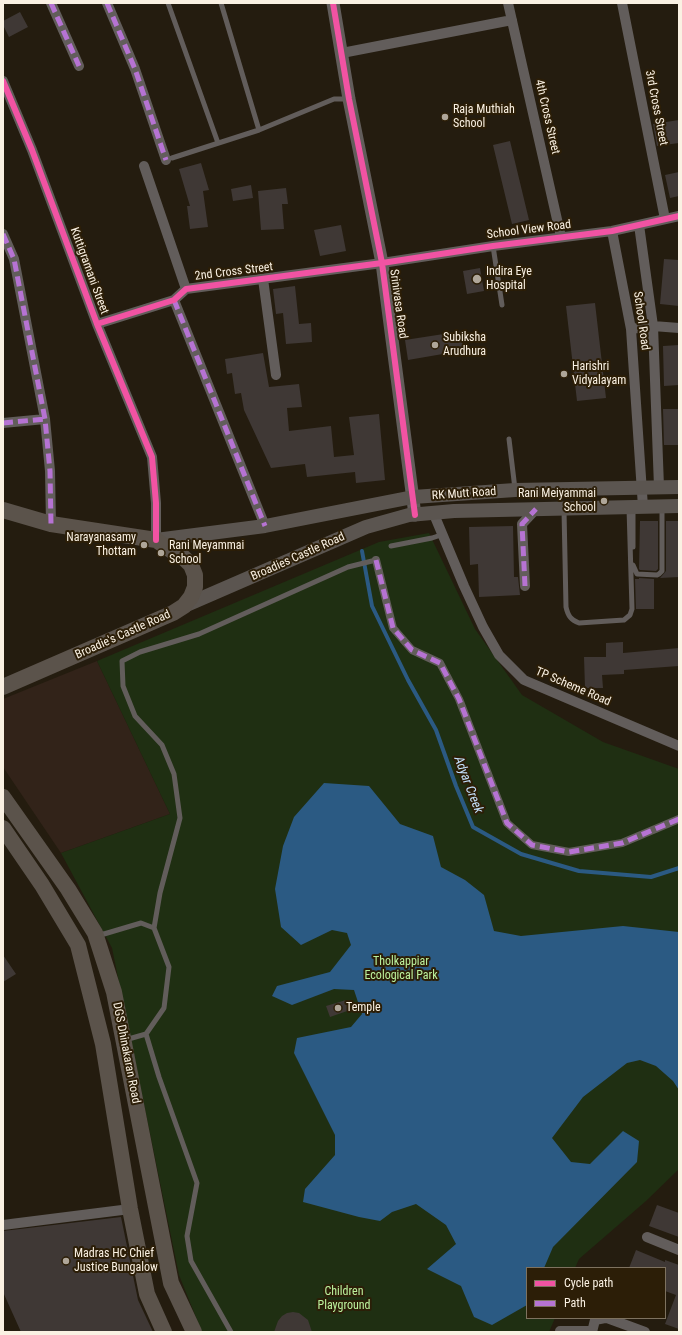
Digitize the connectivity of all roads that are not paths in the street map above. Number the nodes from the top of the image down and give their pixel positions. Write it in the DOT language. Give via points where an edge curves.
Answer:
graph roads {
  1 [pos="51,3"];
  2 [pos="107,3"];
  3 [pos="168,3"];
  4 [pos="221,3"];
  5 [pos="333,3"];
  6 [pos="508,3"];
  7 [pos="622,3"];
  8 [pos="512,20"];
  9 [pos="342,53"];
  10 [pos="79,66"];
  11 [pos="3,81"];
  12 [pos="349,98"];
  13 [pos="259,130"];
  14 [pos="218,142"];
  15 [pos="169,159"];
  16 [pos="144,166"];
  17 [pos="679,216"];
  18 [pos="665,219"];
  19 [pos="639,225"];
  20 [pos="612,230"];
  21 [pos="3,234"];
  22 [pos="561,237"];
  23 [pos="493,246"];
  24 [pos="382,263"];
  25 [pos="263,279"];
  26 [pos="186,289"];
  27 [pos="174,300"];
  28 [pos="502,305"];
  29 [pos="97,324"];
  30 [pos="653,326"];
  31 [pos="679,328"];
  32 [pos="631,329"];
  33 [pos="276,375"];
  34 [pos="45,419"];
  35 [pos="3,423"];
  36 [pos="510,439"];
  37 [pos="659,487"];
  38 [pos="679,487"];
  39 [pos="642,488"];
  40 [pos="515,490"];
  41 [pos="413,497"];
  42 [pos="662,506"];
  43 [pos="679,506"];
  44 [pos="635,507"];
  45 [pos="564,509"];
  46 [pos="3,510"];
  47 [pos="536,510"];
  48 [pos="433,512"];
  49 [pos="415,515"];
  50 [pos="51,524"];
  51 [pos="266,526"];
  52 [pos="441,535"];
  53 [pos="156,540"];
  54 [pos="391,546"];
  55 [pos="373,560"];
  56 [pos="525,586"];
  57 [pos="184,606"];
  58 [pos="3,687"];
  59 [pos="679,746"];
  60 [pos="3,797"];
  61 [pos="679,819"];
  62 [pos="3,828"];
  63 [pos="154,928"];
  64 [pos="95,933"];
  65 [pos="146,1034"];
  66 [pos="124,1041"];
  67 [pos="130,1209"];
  68 [pos="3,1225"];
  69 [pos="647,1237"];
  70 [pos="679,1250"];
  71 [pos="601,1319"];
  72 [pos="609,1319"];
  73 [pos="592,1331"];
  74 [pos="164,1332"];
  75 [pos="194,1332"];
  76 [pos="230,1332"];
  77 [pos="560,1332"];
  78 [pos="645,1332"];
  1 -- 10 [label="street"];
  2 -- 15 [label="street"];
  3 -- 14 [label="lane"];
  4 -- 13 [label="lane"];
  5 -- 9 [label="street, Srinivasa Road"];
  6 -- 8 [label="street, 4th Cross Street"];
  7 -- 18 [label="street, 3rd Cross Street"];
  8 -- 9 [label="street"];
  8 -- 22 [label="street, 4th Cross Street"];
  9 -- 12 [label="street, Srinivasa Road"];
  11 -- 29 [label="street, Kuttigramani Street" via="32,150"];
  12 -- 13 [label="lane" via="334,100"];
  12 -- 24 [label="street, Srinivasa Road"];
  13 -- 14 [label="lane"];
  14 -- 15 [label="lane"];
  16 -- 26 [label="street"];
  17 -- 18 [label="street, School View Road"];
  18 -- 19 [label="street, School View Road"];
  19 -- 20 [label="street, School View Road"];
  19 -- 30 [label="street"];
  20 -- 22 [label="street, School View Road"];
  20 -- 32 [label="street, School Road"];
  21 -- 34 [label="street" via="14,259"];
  22 -- 23 [label="street, School View Road"];
  23 -- 24 [label="street, School View Road"];
  23 -- 28 [label="lane"];
  24 -- 25 [label="street, 2nd Cross Street"];
  24 -- 41 [label="street, Srinivasa Road"];
  25 -- 26 [label="street, 2nd Cross Street"];
  25 -- 33 [label="street"];
  26 -- 27 [label="street, 2nd Cross Street"];
  27 -- 29 [label="street, 2nd Cross Street"];
  27 -- 51 [label="street"];
  29 -- 53 [label="street, Kuttigramani Street" via="152,457"];
  30 -- 31 [label="street"];
  30 -- 32 [label="street"];
  30 -- 37 [label="street"];
  32 -- 39 [label="street, School Road"];
  34 -- 35 [label="street"];
  34 -- 50 [label="street" via="50,471"];
  36 -- 40 [label="lane"];
  37 -- 38 [label="main road, RK Mutt Road"];
  37 -- 39 [label="main road, RK Mutt Road"];
  39 -- 40 [label="main road, RK Mutt Road"];
  39 -- 44 [label="street, School Road"];
  40 -- 41 [label="main road, RK Mutt Road"];
  41 -- 49 [label="street, Srinivasa Road"];
  41 -- 51 [label="main road, RK Mutt Road"];
  42 -- 43 [label="main road, RK Mutt Road"];
  42 -- 44 [label="main road, RK Mutt Road"];
  42 -- 44 [label="lane" via="662,571 654,575 637,574 634,570"];
  44 -- 45 [label="main road, RK Mutt Road"];
  44 -- 45 [label="lane" via="630,615 624,620 579,623 568,615 566,607"];
  45 -- 47 [label="main road, RK Mutt Road"];
  46 -- 50 [label="main road"];
  47 -- 48 [label="main road, RK Mutt Road"];
  47 -- 56 [label="street" via="522,524"];
  48 -- 49 [label="main road, RK Mutt Road"];
  48 -- 52 [label="street, TP Scheme Road"];
  49 -- 57 [label="main road, Broadies Castle Road" via="366,527"];
  50 -- 53 [label="main road"];
  51 -- 53 [label="main road, RK Mutt Road"];
  52 -- 54 [label="lane"];
  52 -- 59 [label="street, TP Scheme Road" via="483,627 499,655 524,680"];
  53 -- 57 [label="main road, Broadie's Castle Road" via="191,564 195,575 195,587"];
  55 -- 61 [label="street" via="393,628 412,650 440,663 459,699 507,823 532,845 569,852 622,843"];
  55 -- 63 [label="lane" via="348,567 199,634 140,652 122,661 123,686 135,716 162,745 174,774 180,818 160,892"];
  57 -- 58 [label="main road, Broadie's Castle Road"];
  60 -- 64 [label="main road, DGS Dhinakaran Road" via="68,889"];
  62 -- 67 [label="main road, DGS Dhinakaran Road" via="78,945 103,1044"];
  63 -- 64 [label="lane" via="141,923 104,934"];
  63 -- 65 [label="lane" via="169,967 164,1008"];
  64 -- 66 [label="main road, DGS Dhinakaran Road" via="114,992"];
  65 -- 66 [label="lane"];
  65 -- 76 [label="lane" via="197,1183 187,1236 191,1261"];
  66 -- 75 [label="main road, DGS Dhinakaran Road" via="171,1283"];
  67 -- 68 [label="street"];
  67 -- 74 [label="main road, DGS Dhinakaran Road" via="147,1294"];
  69 -- 70 [label="street"];
  71 -- 73 [label="street" via="596,1320"];
  72 -- 78 [label="street"];
  73 -- 77 [label="street"];
}
